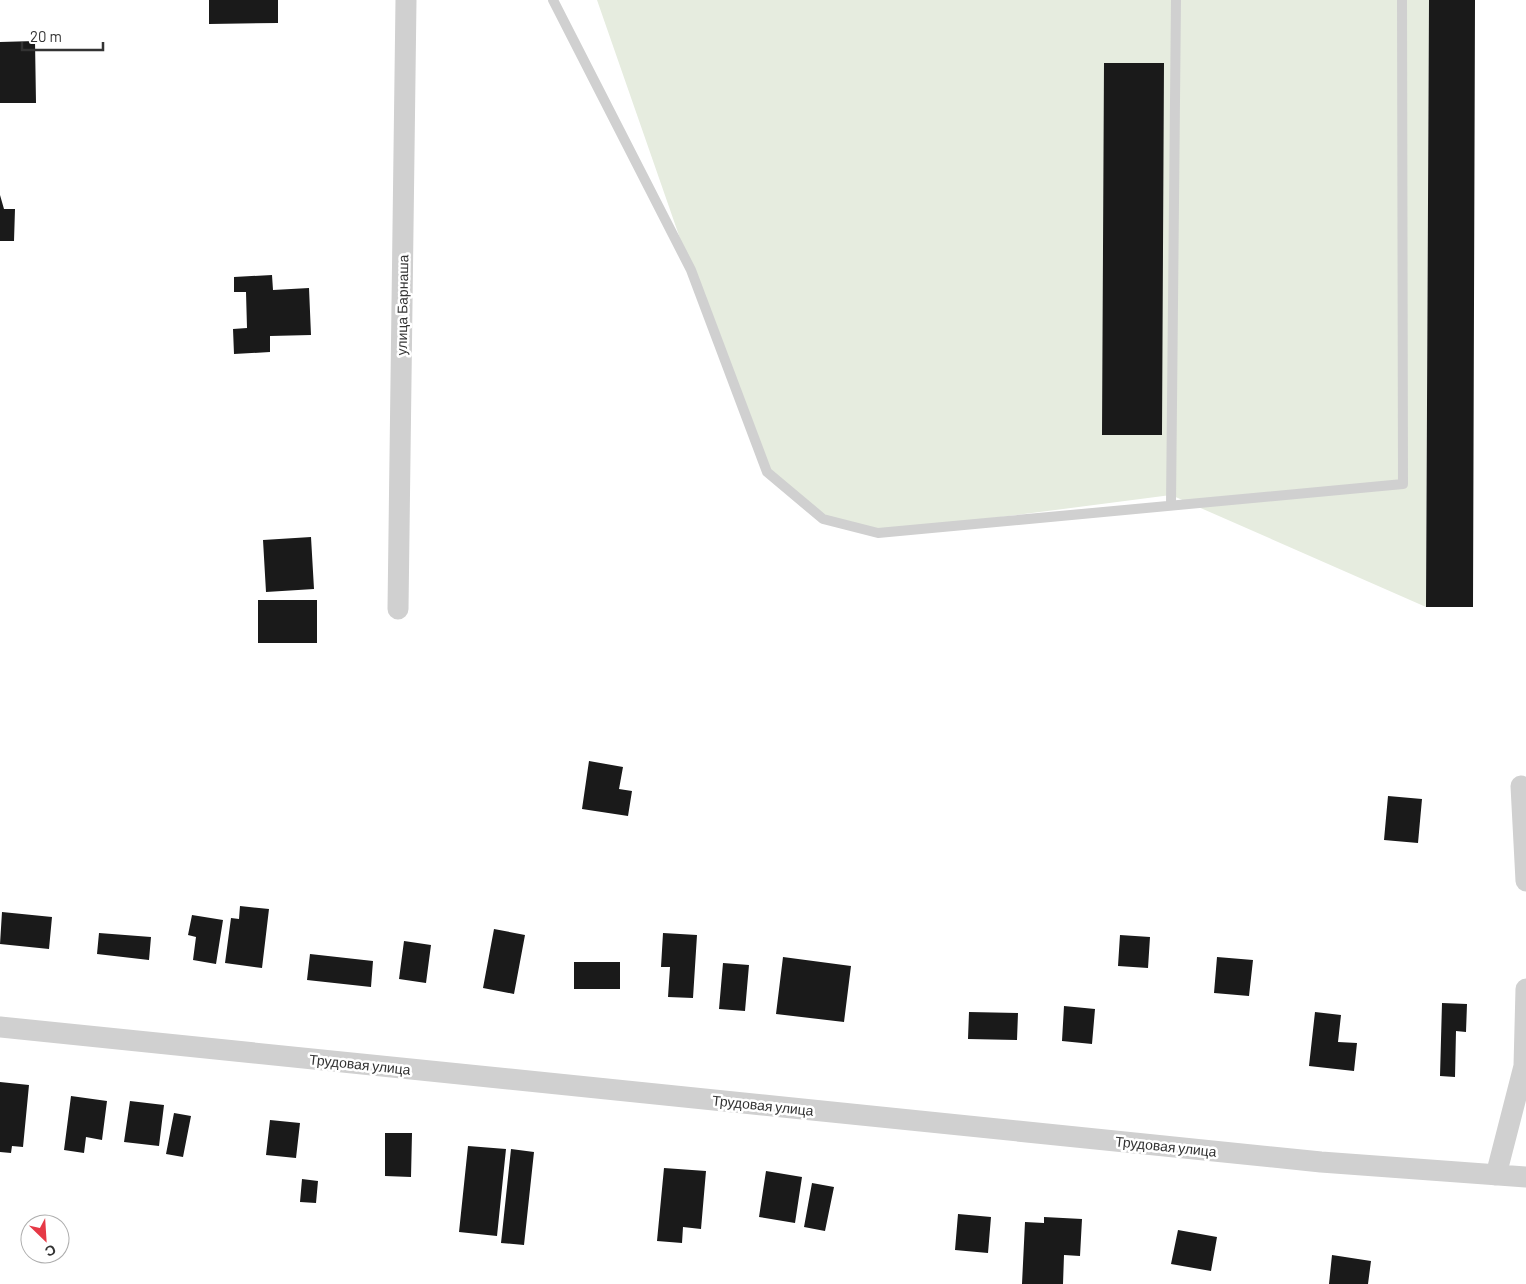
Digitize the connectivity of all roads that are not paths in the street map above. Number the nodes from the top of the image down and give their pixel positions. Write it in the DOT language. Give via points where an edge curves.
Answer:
graph roads {
  1 [pos="406,0"];
  2 [pos="553,0"];
  3 [pos="1176,0"];
  4 [pos="1402,0"];
  5 [pos="1171,505"];
  6 [pos="398,609"];
  7 [pos="1524,784"];
  8 [pos="1526,881"];
  9 [pos="1526,989"];
  10 [pos="0,1027"];
  11 [pos="1496,1175"];
  12 [pos="1526,1177"];
  1 -- 6 [label="street, улица Барнаша"];
  2 -- 5 [label="lane" via="691,270 766,472 823,519 878,533"];
  3 -- 5 [label="lane"];
  4 -- 5 [label="lane" via="1403,484"];
  7 -- 8 [label="street"];
  9 -- 11 [label="street" via="1524,1066"];
  10 -- 11 [label="street, Трудовая улица" via="1321,1162"];
  11 -- 12 [label="street, Трудовая улица"];
}
